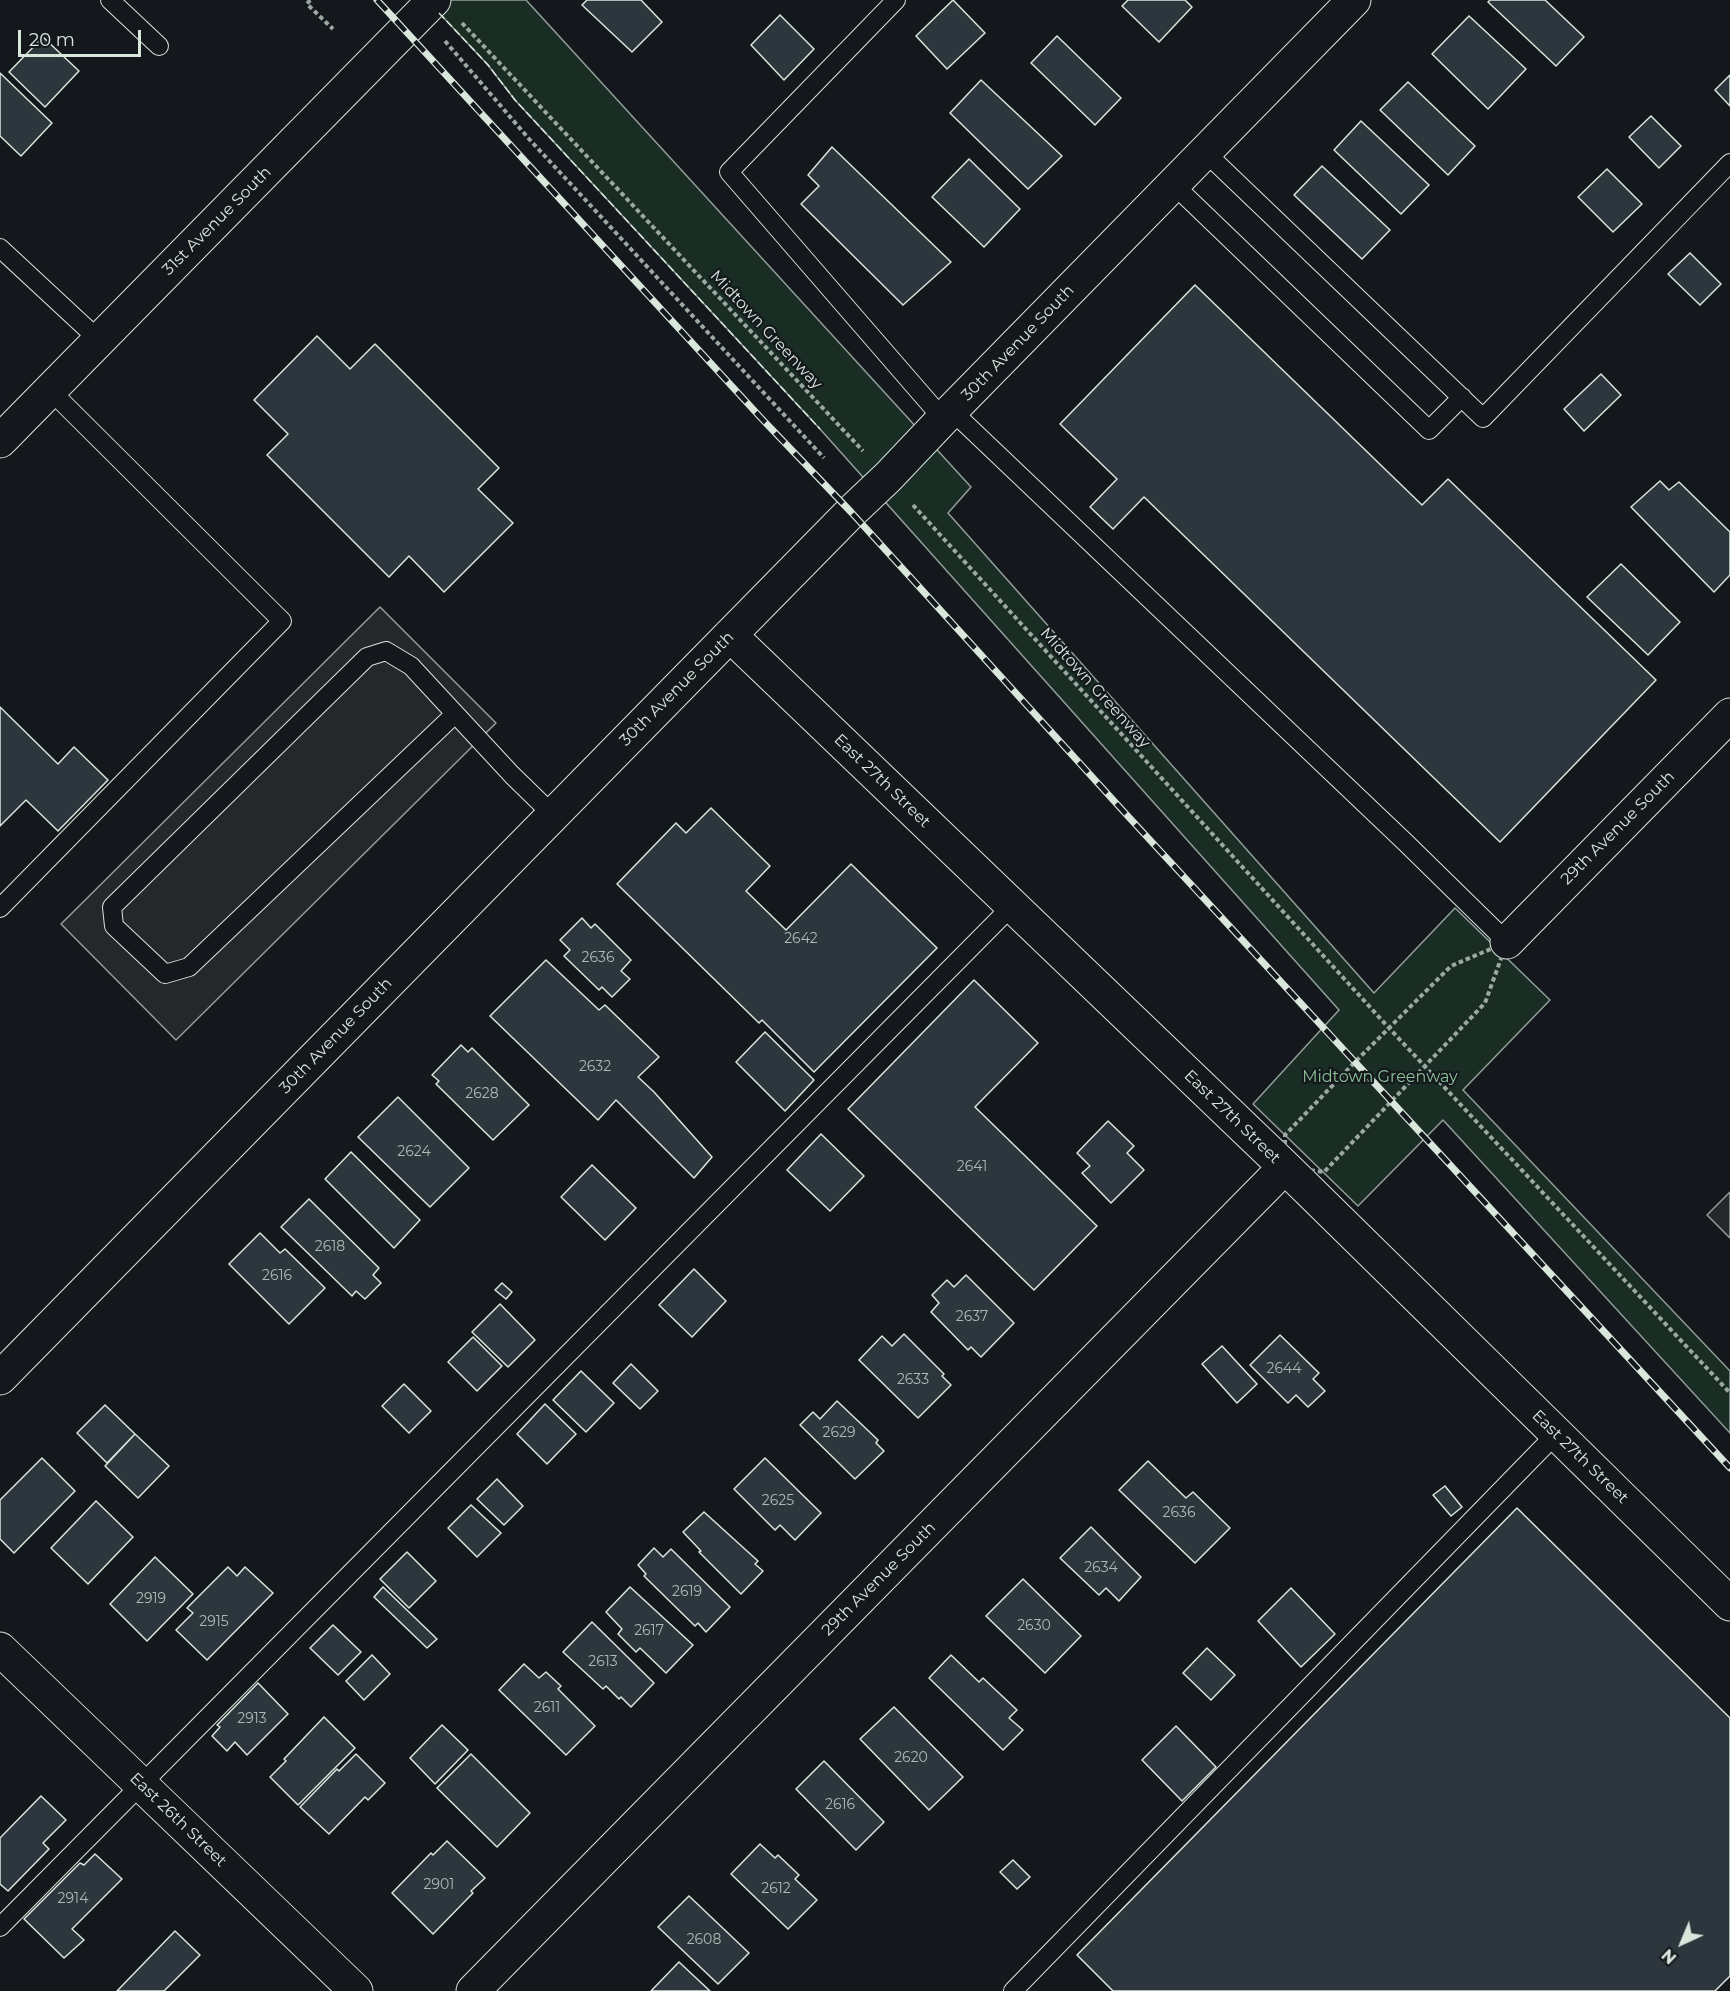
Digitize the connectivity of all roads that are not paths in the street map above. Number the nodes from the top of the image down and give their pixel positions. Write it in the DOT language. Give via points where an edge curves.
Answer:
graph roads {
  1 [pos="110,0"];
  2 [pos="896,0"];
  3 [pos="1354,0"];
  4 [pos="445,8"];
  5 [pos="159,46"];
  6 [pos="1205,152"];
  7 [pos="1730,163"];
  8 [pos="1173,184"];
  9 [pos="0,248"];
  10 [pos="99,340"];
  11 [pos="50,390"];
  12 [pos="1462,397"];
  13 [pos="947,415"];
  14 [pos="0,441"];
  15 [pos="730,635"];
  16 [pos="455,714"];
  17 [pos="1730,715"];
  18 [pos="553,815"];
  19 [pos="1012,906"];
  20 [pos="0,908"];
  21 [pos="1507,942"];
  22 [pos="1285,1167"];
  23 [pos="0,1378"];
  24 [pos="1556,1434"];
  25 [pos="1730,1604"];
  26 [pos="0,1649"];
  27 [pos="142,1785"];
  28 [pos="0,1927"];
  29 [pos="356,1991"];
  30 [pos="472,1991"];
  31 [pos="1013,1991"];
  1 -- 5 [label="lane"];
  2 -- 13 [label="lane" via="729,172"];
  3 -- 6 [label="street, 30th Avenue South"];
  4 -- 10 [label="street, 31st Avenue South"];
  6 -- 8 [label="street, 30th Avenue South"];
  6 -- 12 [label="lane"];
  7 -- 12 [label="lane" via="1483,418"];
  8 -- 12 [label="lane" via="1429,430"];
  8 -- 13 [label="street, 30th Avenue South"];
  9 -- 10 [label="lane"];
  10 -- 11 [label="street, 31st Avenue South"];
  11 -- 14 [label="street, 31st Avenue South"];
  11 -- 20 [label="lane" via="282,621"];
  13 -- 15 [label="street, 30th Avenue South"];
  13 -- 21 [label="lane" via="1406,842"];
  15 -- 18 [label="street, 30th Avenue South"];
  15 -- 19 [label="street, East 27th Street"];
  16 -- 16 [label="lane" via="411,666 386,651 367,657 112,907 114,926 165,974 189,967"];
  16 -- 18 [label="lane"];
  17 -- 21 [label="street, 29th Avenue South"];
  18 -- 23 [label="street, 30th Avenue South"];
  19 -- 22 [label="street, East 27th Street"];
  19 -- 27 [label="lane"];
  22 -- 24 [label="street, East 27th Street"];
  22 -- 30 [label="street, 29th Avenue South"];
  24 -- 25 [label="street, East 27th Street"];
  24 -- 31 [label="lane"];
  26 -- 27 [label="street, East 26th Street"];
  27 -- 28 [label="lane"];
  27 -- 29 [label="street, East 26th Street"];
}
